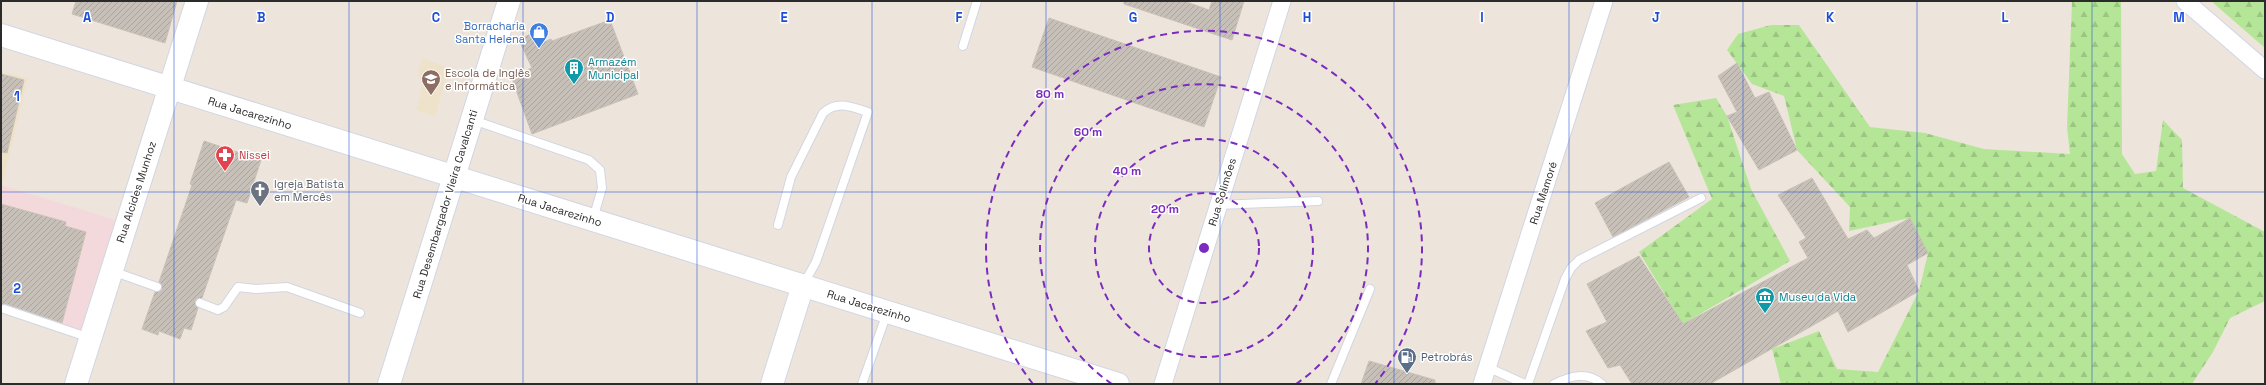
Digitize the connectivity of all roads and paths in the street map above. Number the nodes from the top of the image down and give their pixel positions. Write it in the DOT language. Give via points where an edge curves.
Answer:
graph roads {
  1 [pos="197,1"];
  2 [pos="509,1"];
  3 [pos="977,1"];
  4 [pos="1282,1"];
  5 [pos="1604,1"];
  6 [pos="2185,1"];
  7 [pos="1,36"];
  8 [pos="963,46"];
  9 [pos="2265,70"];
  10 [pos="170,88"];
  11 [pos="472,120"];
  12 [pos="454,177"];
  13 [pos="1701,198"];
  14 [pos="1318,201"];
  15 [pos="1218,205"];
  16 [pos="592,220"];
  17 [pos="778,225"];
  18 [pos="111,271"];
  19 [pos="803,286"];
  20 [pos="157,287"];
  21 [pos="1370,288"];
  22 [pos="200,303"];
  23 [pos="4,309"];
  24 [pos="887,312"];
  25 [pos="360,313"];
  26 [pos="90,338"];
  27 [pos="1487,368"];
  28 [pos="76,384"];
  29 [pos="389,384"];
  30 [pos="772,384"];
  31 [pos="862,384"];
  32 [pos="1118,384"];
  33 [pos="1163,384"];
  34 [pos="1331,384"];
  35 [pos="1482,384"];
  36 [pos="1525,384"];
  37 [pos="1528,384"];
  38 [pos="1554,384"];
  39 [pos="1602,384"];
  1 -- 10 [label="main road, Rua Alcides Munhoz"];
  2 -- 11 [label="main road, Rua Desembargador Vieira Cavalcanti"];
  3 -- 8 [label="lane"];
  4 -- 15 [label="street, Rua Solimões"];
  5 -- 27 [label="street, Rua Mamoré"];
  6 -- 9 [label="street"];
  7 -- 10 [label="main road, Rua Jacarezinho"];
  10 -- 12 [label="main road, Rua Jacarezinho"];
  10 -- 18 [label="main road, Rua Alcides Munhoz"];
  11 -- 12 [label="main road, Rua Desembargador Vieira Cavalcanti"];
  11 -- 16 [label="lane" via="589,160 600,170 602,188"];
  12 -- 16 [label="main road, Rua Jacarezinho"];
  12 -- 29 [label="main road, Rua Desembargador Vieira Cavalcanti"];
  13 -- 37 [label="lane" via="1579,260 1571,268 1565,278"];
  14 -- 15 [label="lane"];
  15 -- 33 [label="street, Rua Solimões"];
  16 -- 19 [label="main road, Rua Jacarezinho"];
  17 -- 19 [label="lane" via="791,177 823,113 831,106 842,104 868,112 816,262"];
  18 -- 20 [label="lane"];
  18 -- 26 [label="main road, Rua Alcides Munhoz"];
  19 -- 24 [label="main road, Rua Jacarezinho"];
  19 -- 30 [label="main road"];
  21 -- 34 [label="lane"];
  22 -- 25 [label="lane" via="218,310 224,307 238,287 287,287"];
  23 -- 26 [label="lane"];
  24 -- 31 [label="lane"];
  24 -- 32 [label="main road, Rua Jacarezinho"];
  26 -- 28 [label="main road, Rua Alcides Munhoz"];
  27 -- 35 [label="street, Rua Mamoré"];
  27 -- 36 [label="lane"];
  38 -- 39 [label="lane" via="1583,375"];
}
